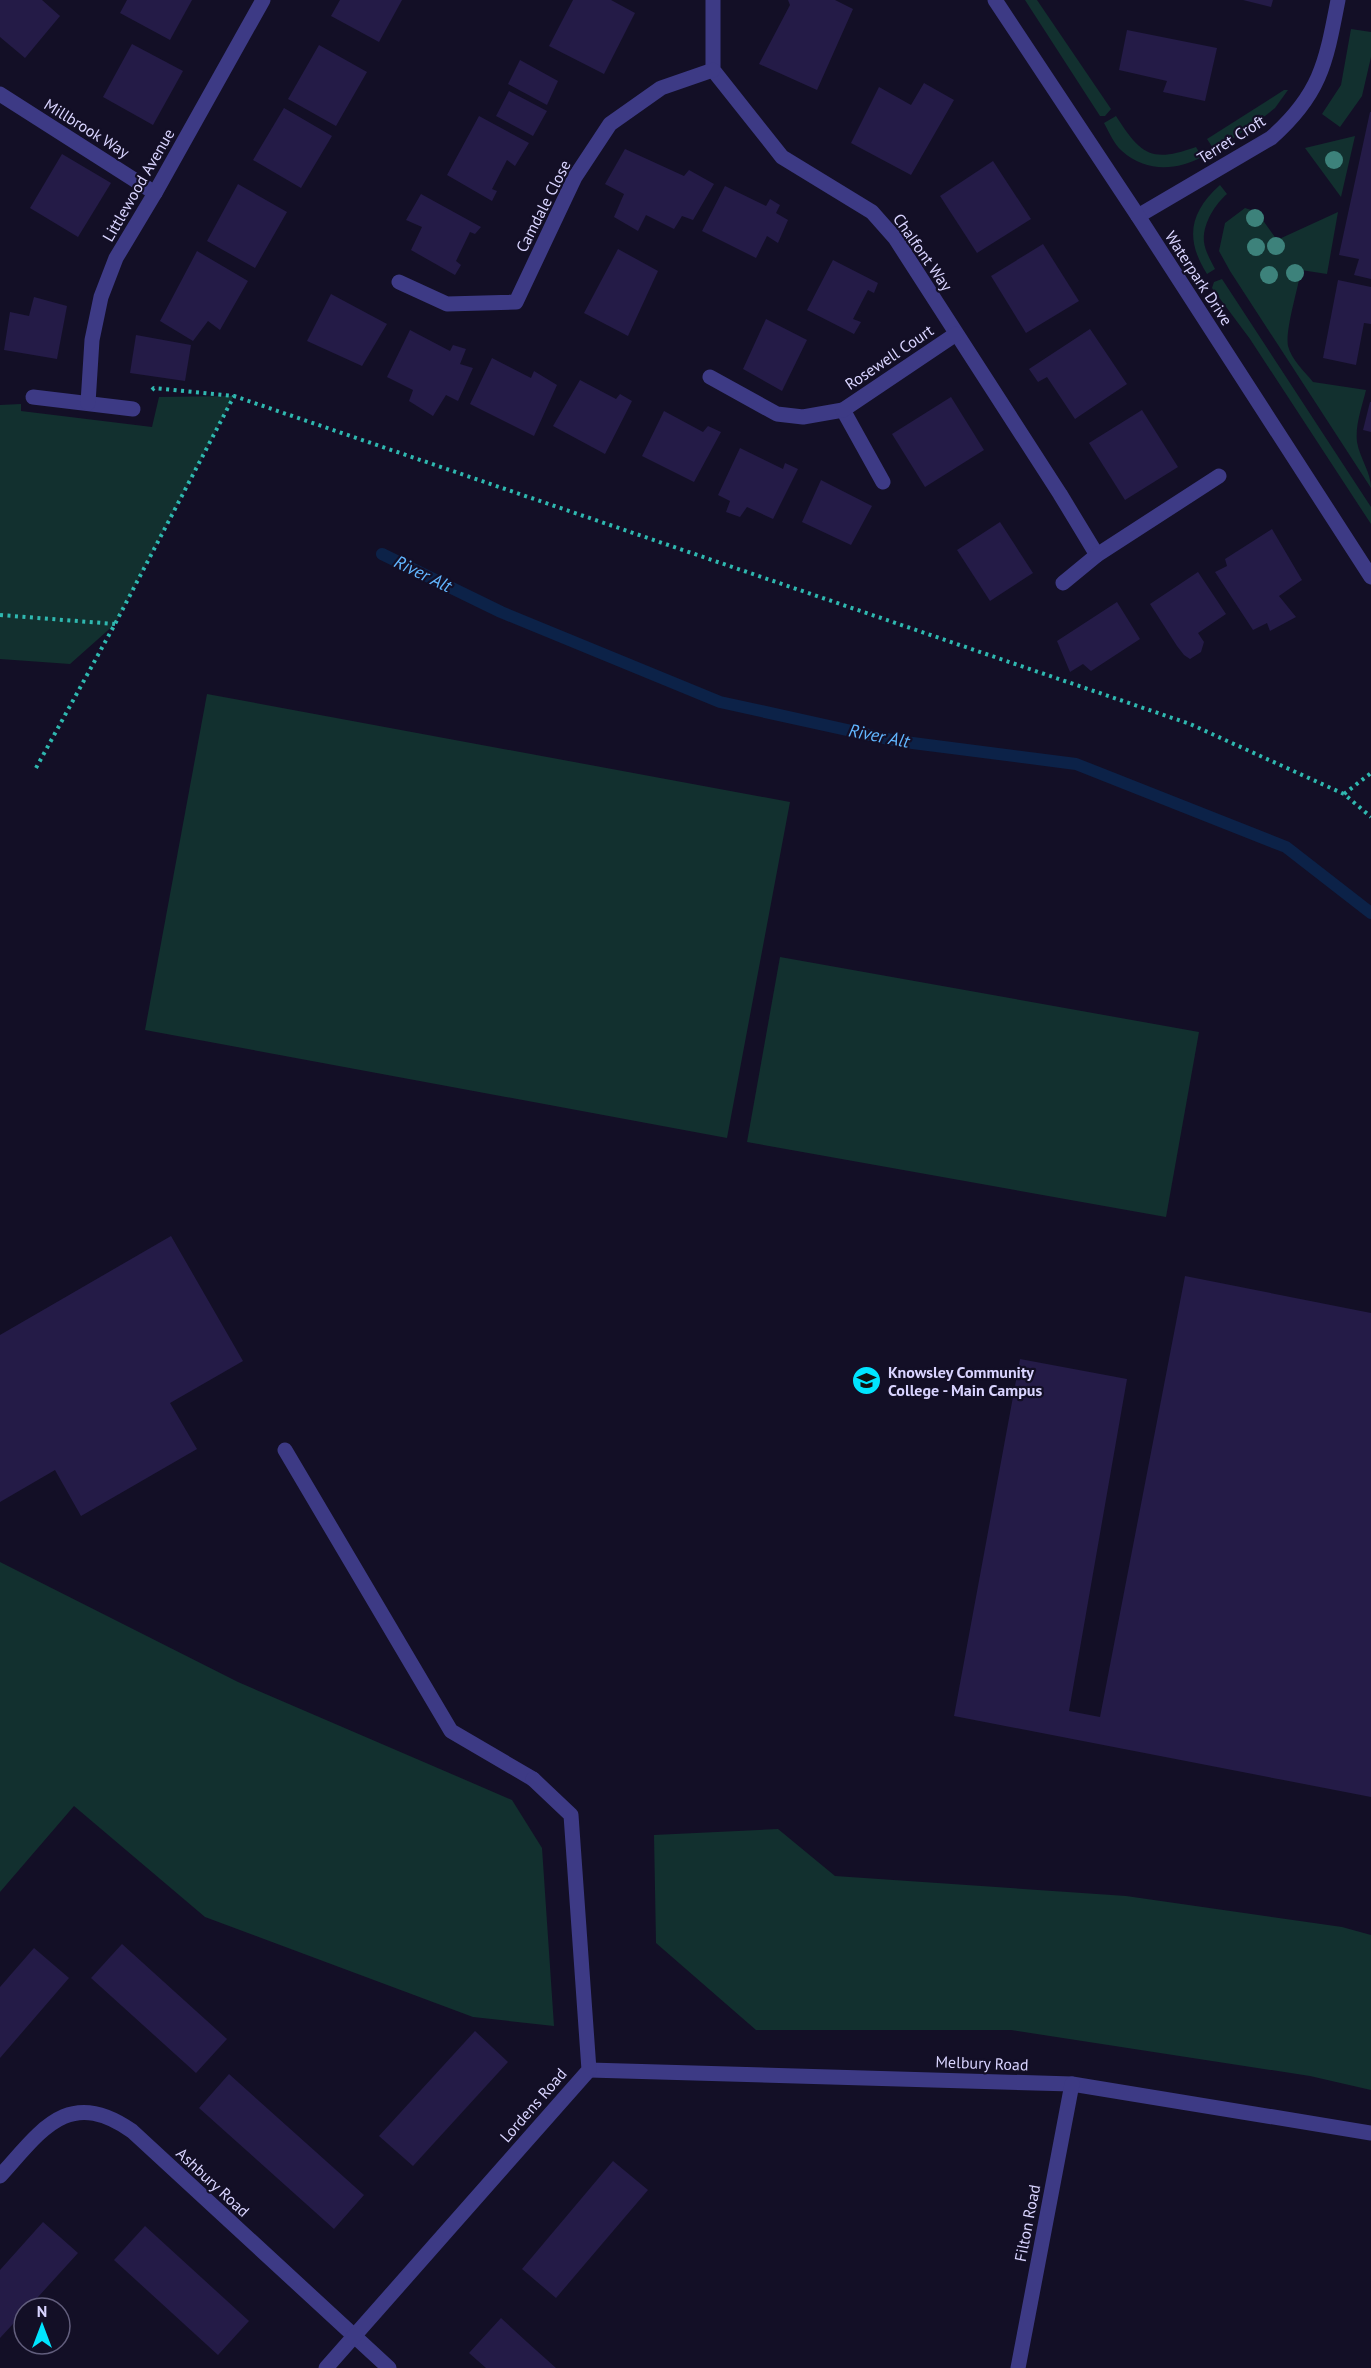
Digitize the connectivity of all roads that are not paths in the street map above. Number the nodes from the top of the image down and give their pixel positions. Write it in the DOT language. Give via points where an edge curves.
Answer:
graph roads {
  1 [pos="263,0"];
  2 [pos="713,0"];
  3 [pos="995,0"];
  4 [pos="1338,0"];
  5 [pos="712,70"];
  6 [pos="0,94"];
  7 [pos="155,193"];
  8 [pos="1138,216"];
  9 [pos="399,282"];
  10 [pos="956,334"];
  11 [pos="710,377"];
  12 [pos="33,397"];
  13 [pos="88,403"];
  14 [pos="133,409"];
  15 [pos="843,410"];
  16 [pos="1219,476"];
  17 [pos="883,482"];
  18 [pos="1096,555"];
  19 [pos="1371,577"];
  20 [pos="1063,584"];
  21 [pos="285,1450"];
  22 [pos="589,2070"];
  23 [pos="1072,2084"];
  24 [pos="1371,2133"];
  25 [pos="0,2176"];
  26 [pos="354,2337"];
  27 [pos="326,2368"];
  28 [pos="389,2368"];
  29 [pos="1018,2368"];
  1 -- 7 [label="street, Littlewood Avenue"];
  2 -- 5 [label="street"];
  3 -- 8 [label="street, Waterpark Drive"];
  4 -- 8 [label="street, Terret Croft" via="1318,80 1289,122 1271,138"];
  5 -- 9 [label="street, Camdale Close" via="661,88 610,124 575,177 516,302 447,304"];
  5 -- 10 [label="street, Chalfont Way" via="782,157 872,212 896,238"];
  6 -- 7 [label="street, Millbrook Way"];
  7 -- 13 [label="street, Littlewood Avenue" via="116,258 101,297 92,340"];
  8 -- 19 [label="street, Waterpark Drive"];
  10 -- 15 [label="street, Rosewell Court"];
  10 -- 18 [label="street, Chalfont Way"];
  11 -- 15 [label="street, Rosewell Court" via="777,414 803,417"];
  12 -- 13 [label="street"];
  13 -- 14 [label="street"];
  15 -- 17 [label="street, Rosewell Court"];
  16 -- 18 [label="street"];
  18 -- 20 [label="street"];
  21 -- 22 [label="street, Lordens Road" via="451,1731 533,1779 571,1815"];
  22 -- 23 [label="street, Melbury Road"];
  22 -- 26 [label="street, Lordens Road"];
  23 -- 24 [label="street, Melbury Road"];
  23 -- 29 [label="street, Filton Road"];
  25 -- 26 [label="street, Ashbury Road" via="54,2120 80,2113 107,2116 132,2131"];
  26 -- 27 [label="street, Lordens Road"];
  26 -- 28 [label="street, Ashbury Road"];
}
